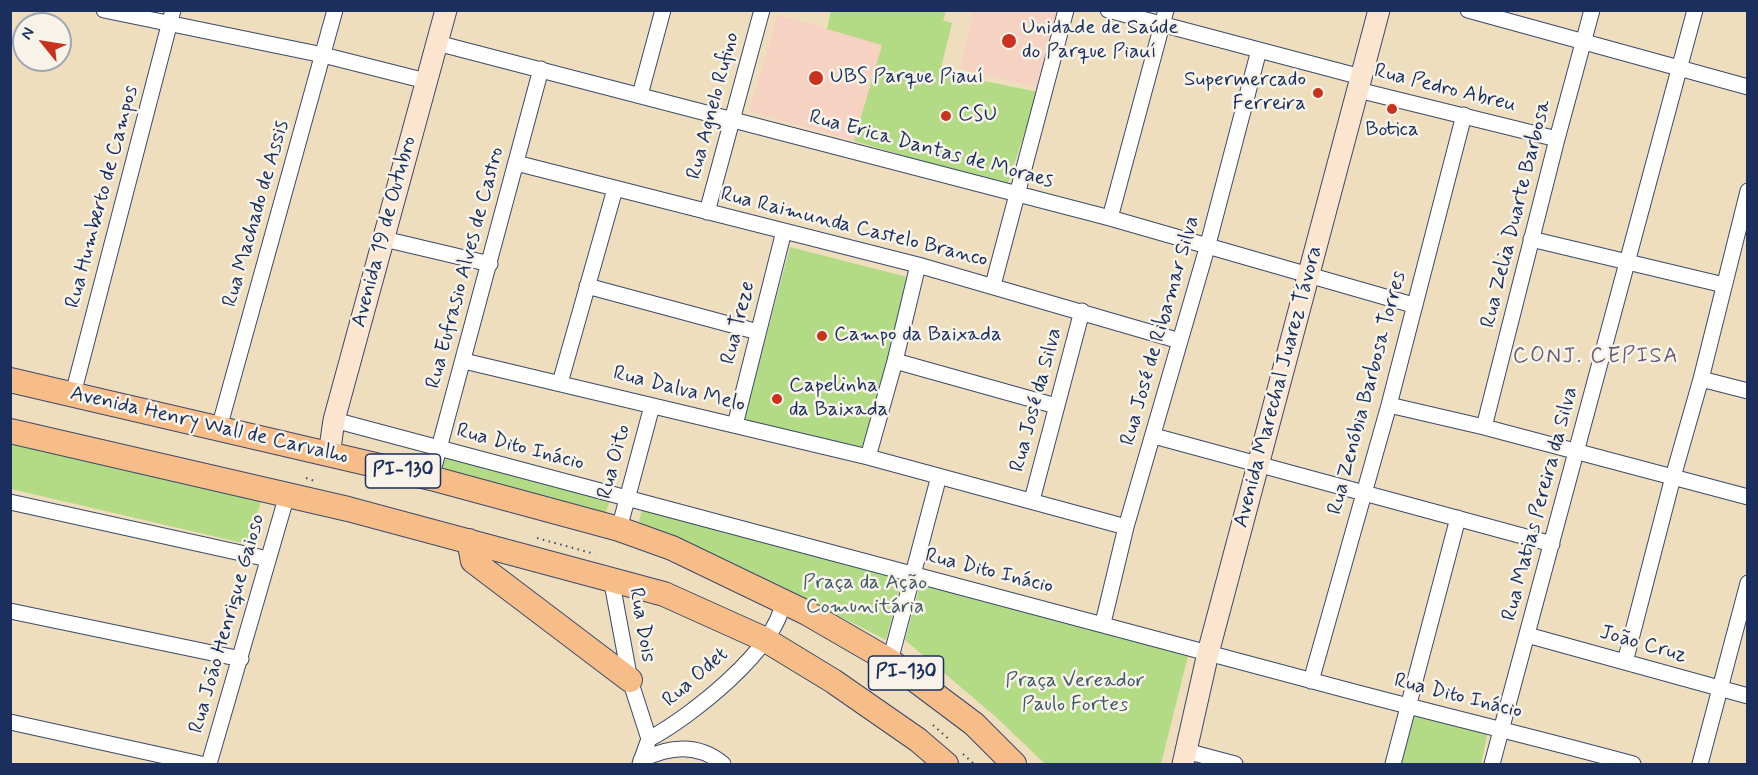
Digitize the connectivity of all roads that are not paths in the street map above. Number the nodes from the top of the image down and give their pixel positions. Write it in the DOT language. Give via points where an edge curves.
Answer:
graph roads {
  1 [pos="104,10"];
  2 [pos="335,10"];
  3 [pos="446,10"];
  4 [pos="663,10"];
  5 [pos="762,10"];
  6 [pos="1066,10"];
  7 [pos="1108,10"];
  8 [pos="1166,10"];
  9 [pos="1379,10"];
  10 [pos="1467,10"];
  11 [pos="1592,10"];
  12 [pos="1695,10"];
  13 [pos="171,17"];
  14 [pos="1162,26"];
  15 [pos="1583,42"];
  16 [pos="437,43"];
  17 [pos="1259,50"];
  18 [pos="322,56"];
  19 [pos="1679,68"];
  20 [pos="541,69"];
  21 [pos="426,81"];
  22 [pos="1360,83"];
  23 [pos="1748,87"];
  24 [pos="640,95"];
  25 [pos="1464,114"];
  26 [pos="732,119"];
  27 [pos="1557,138"];
  28 [pos="516,163"];
  29 [pos="615,189"];
  30 [pos="1748,191"];
  31 [pos="1018,194"];
  32 [pos="707,212"];
  33 [pos="1110,218"];
  34 [pos="784,231"];
  35 [pos="384,239"];
  36 [pos="1531,239"];
  37 [pos="1207,248"];
  38 [pos="1629,261"];
  39 [pos="490,264"];
  40 [pos="918,265"];
  41 [pos="1310,276"];
  42 [pos="993,285"];
  43 [pos="1724,285"];
  44 [pos="587,286"];
  45 [pos="1413,305"];
  46 [pos="1082,311"];
  47 [pos="758,332"];
  48 [pos="1180,341"];
  49 [pos="464,361"];
  50 [pos="895,361"];
  51 [pos="1701,379"];
  52 [pos="10,380"];
  53 [pos="560,382"];
  54 [pos="1748,391"];
  55 [pos="74,394"];
  56 [pos="1389,405"];
  57 [pos="652,406"];
  58 [pos="1056,406"];
  59 [pos="334,420"];
  60 [pos="735,425"];
  61 [pos="219,428"];
  62 [pos="1484,428"];
  63 [pos="10,431"];
  64 [pos="1154,436"];
  65 [pos="437,447"];
  66 [pos="1577,452"];
  67 [pos="329,455"];
  68 [pos="868,457"];
  69 [pos="1257,466"];
  70 [pos="939,476"];
  71 [pos="1673,477"];
  72 [pos="431,478"];
  73 [pos="1365,493"];
  74 [pos="287,495"];
  75 [pos="1748,497"];
  76 [pos="627,499"];
  77 [pos="1032,500"];
  78 [pos="10,502"];
  79 [pos="1458,518"];
  80 [pos="1126,527"];
  81 [pos="618,529"];
  82 [pos="469,541"];
  83 [pos="1552,544"];
  84 [pos="268,559"];
  85 [pos="913,574"];
  86 [pos="611,578"];
  87 [pos="1748,583"];
  88 [pos="783,602"];
  89 [pos="10,611"];
  90 [pos="1103,623"];
  91 [pos="1527,635"];
  92 [pos="764,639"];
  93 [pos="1208,653"];
  94 [pos="241,659"];
  95 [pos="890,661"];
  96 [pos="1625,662"];
  97 [pos="630,680"];
  98 [pos="1311,681"];
  99 [pos="1720,688"];
  100 [pos="1748,696"];
  101 [pos="1409,707"];
  102 [pos="10,722"];
  103 [pos="1502,728"];
  104 [pos="649,739"];
  105 [pos="1185,758"];
  106 [pos="640,762"];
  107 [pos="201,765"];
  108 [pos="209,765"];
  109 [pos="723,765"];
  110 [pos="946,765"];
  111 [pos="1014,765"];
  112 [pos="1235,765"];
  113 [pos="1393,765"];
  114 [pos="1492,765"];
  115 [pos="1633,765"];
  116 [pos="1700,765"];
  1 -- 13 [label="street"];
  2 -- 18 [label="street, Rua Machado de Assis"];
  3 -- 16 [label="street, Avenida 19 de Outubro"];
  4 -- 24 [label="street"];
  5 -- 26 [label="street, Rua Agnelo Rufino"];
  6 -- 31 [label="street"];
  7 -- 14 [label="street, Rua Pedro Abreu"];
  8 -- 14 [label="street"];
  9 -- 22 [label="street, Avenida Marechal Juarez Távora"];
  10 -- 15 [label="street"];
  11 -- 15 [label="street, Rua Zelia Duarte Barbosa"];
  12 -- 19 [label="street, Rua Matias Pereira da Silva"];
  13 -- 18 [label="street"];
  13 -- 55 [label="street, Rua Humberto de Campos"];
  14 -- 17 [label="street, Rua Pedro Abreu"];
  14 -- 33 [label="street"];
  15 -- 19 [label="street"];
  15 -- 27 [label="street, Rua Zelia Duarte Barbosa"];
  16 -- 20 [label="street, Rua Erica Dantas de Moraes"];
  16 -- 21 [label="street, Avenida 19 de Outubro"];
  17 -- 22 [label="street, Rua Pedro Abreu"];
  17 -- 37 [label="street, Rua José de Ribamar Silva"];
  18 -- 21 [label="street"];
  18 -- 61 [label="street, Rua Machado de Assis"];
  19 -- 23 [label="street"];
  19 -- 38 [label="street, Rua Matias Pereira da Silva"];
  20 -- 24 [label="street, Rua Erica Dantas de Moraes"];
  20 -- 28 [label="street, Rua Eufrasio Alves de Castro"];
  21 -- 35 [label="street, Avenida 19 de Outubro"];
  22 -- 25 [label="street, Rua Pedro Abreu"];
  22 -- 41 [label="street, Avenida Marechal Juarez Távora"];
  24 -- 26 [label="street, Rua Erica Dantas de Moraes"];
  25 -- 27 [label="street, Rua Pedro Abreu"];
  25 -- 45 [label="street, Rua Zenóbia Barbosa Torres"];
  26 -- 31 [label="street, Rua Erica Dantas de Moraes"];
  26 -- 32 [label="street, Rua Agnelo Rufino"];
  27 -- 36 [label="street, Rua Zelia Duarte Barbosa"];
  28 -- 29 [label="street, Rua Raimunda Castelo Branco"];
  28 -- 39 [label="street, Rua Eufrasio Alves de Castro"];
  29 -- 32 [label="street, Rua Raimunda Castelo Branco"];
  29 -- 44 [label="street"];
  30 -- 43 [label="street"];
  31 -- 33 [label="street, Rua Erica Dantas de Moraes"];
  31 -- 42 [label="street"];
  32 -- 34 [label="street, Rua Raimunda Castelo Branco"];
  33 -- 37 [label="street, Rua Erica Dantas de Moraes"];
  34 -- 40 [label="street, Rua Raimunda Castelo Branco"];
  34 -- 47 [label="street, Rua Treze"];
  35 -- 39 [label="street"];
  35 -- 59 [label="street, Avenida 19 de Outubro"];
  36 -- 38 [label="street"];
  36 -- 62 [label="street, Rua Zelia Duarte Barbosa"];
  37 -- 41 [label="street, Rua Erica Dantas de Moraes"];
  37 -- 48 [label="street, Rua José de Ribamar Silva"];
  38 -- 43 [label="street"];
  38 -- 66 [label="street, Rua Matias Pereira da Silva"];
  39 -- 49 [label="street, Rua Eufrasio Alves de Castro"];
  40 -- 42 [label="street, Rua Raimunda Castelo Branco"];
  40 -- 50 [label="street"];
  41 -- 45 [label="street, Rua Erica Dantas de Moraes"];
  41 -- 69 [label="street, Avenida Marechal Juarez Távora"];
  42 -- 46 [label="street, Rua Raimunda Castelo Branco"];
  43 -- 51 [label="street"];
  44 -- 47 [label="street"];
  44 -- 53 [label="street"];
  45 -- 56 [label="street, Rua Zenóbia Barbosa Torres"];
  46 -- 48 [label="street, Rua Raimunda Castelo Branco"];
  46 -- 58 [label="street, Rua José da Silva"];
  47 -- 60 [label="street, Rua Treze"];
  48 -- 64 [label="street, Rua José de Ribamar Silva"];
  49 -- 53 [label="street, Rua Dalva Melo"];
  49 -- 65 [label="street, Rua Eufrasio Alves de Castro"];
  50 -- 58 [label="street"];
  50 -- 68 [label="street"];
  51 -- 54 [label="street"];
  51 -- 71 [label="street"];
  52 -- 55 [label="main road, Avenida Henry Wall de Carvalho / PI-130"];
  53 -- 57 [label="street, Rua Dalva Melo"];
  55 -- 61 [label="main road, Avenida Henry Wall de Carvalho / PI-130"];
  56 -- 62 [label="street"];
  56 -- 73 [label="street, Rua Zenóbia Barbosa Torres"];
  57 -- 60 [label="street, Rua Dalva Melo"];
  57 -- 76 [label="street, Rua Oito"];
  58 -- 77 [label="street, Rua José da Silva"];
  59 -- 65 [label="street, Rua Dito Inácio"];
  59 -- 67 [label="street, Avenida 19 de Outubro"];
  60 -- 68 [label="street, Rua Dalva Melo"];
  61 -- 67 [label="main road, Avenida Henry Wall de Carvalho / PI-130"];
  62 -- 66 [label="street"];
  63 -- 74 [label="main road, PI-130"];
  64 -- 69 [label="street"];
  64 -- 80 [label="street, Rua José de Ribamar Silva"];
  65 -- 72 [label="street, Rua Eufrasio Alves de Castro"];
  65 -- 76 [label="street, Rua Dito Inácio"];
  66 -- 71 [label="street"];
  66 -- 83 [label="street, Rua Matias Pereira da Silva"];
  67 -- 72 [label="main road, Avenida Henry Wall de Carvalho / PI-130"];
  68 -- 70 [label="street, Rua Dalva Melo"];
  69 -- 73 [label="street"];
  69 -- 93 [label="street, Avenida Marechal Juarez Távora"];
  70 -- 77 [label="street, Rua Dalva Melo"];
  70 -- 85 [label="street"];
  71 -- 75 [label="street"];
  71 -- 96 [label="street"];
  72 -- 81 [label="main road, Avenida Henry Wall de Carvalho / PI-130"];
  73 -- 79 [label="street"];
  73 -- 98 [label="street, Rua Zenóbia Barbosa Torres"];
  74 -- 82 [label="main road, PI-130"];
  74 -- 84 [label="street, Rua João Henrique Gaioso"];
  76 -- 81 [label="street, Rua Oito"];
  76 -- 85 [label="street, Rua Dito Inácio"];
  77 -- 80 [label="street, Rua Dalva Melo"];
  78 -- 84 [label="street"];
  79 -- 83 [label="street"];
  79 -- 101 [label="street"];
  80 -- 90 [label="street, Rua José de Ribamar Silva"];
  81 -- 88 [label="main road, Avenida Henry Wall de Carvalho / PI-130" via="672,548"];
  82 -- 86 [label="main road, PI-130"];
  82 -- 97 [label="main road" via="473,561"];
  83 -- 91 [label="street, Rua Matias Pereira da Silva"];
  84 -- 94 [label="street, Rua João Henrique Gaioso"];
  85 -- 90 [label="street, Rua Dito Inácio"];
  85 -- 95 [label="street"];
  86 -- 92 [label="main road, PI-130" via="664,594"];
  86 -- 97 [label="street, Rua Dois"];
  87 -- 99 [label="street"];
  88 -- 92 [label="street, Rua Odet" via="774,627"];
  88 -- 95 [label="main road, Avenida Henry Wall de Carvalho / PI-130"];
  89 -- 94 [label="street"];
  90 -- 93 [label="street, Rua Dito Inácio"];
  91 -- 96 [label="street, João Cruz"];
  91 -- 103 [label="street, Rua Matias Pereira da Silva"];
  92 -- 104 [label="street, Rua Odet" via="722,686 673,726"];
  92 -- 110 [label="main road, PI-130" via="833,681 918,740"];
  93 -- 98 [label="street, Rua Dito Inácio"];
  93 -- 105 [label="street, Avenida Marechal Juarez Távora"];
  94 -- 108 [label="street, Rua João Henrique Gaioso"];
  95 -- 111 [label="main road, Avenida Henry Wall de Carvalho / PI-130" via="974,724"];
  96 -- 99 [label="street, João Cruz"];
  97 -- 104 [label="street, Rua Dois"];
  98 -- 101 [label="street, Rua Dito Inácio"];
  99 -- 100 [label="street, João Cruz"];
  99 -- 116 [label="street"];
  101 -- 103 [label="street, Rua Dito Inácio"];
  101 -- 113 [label="street"];
  102 -- 107 [label="street"];
  103 -- 114 [label="street, Rua Matias Pereira da Silva"];
  103 -- 115 [label="street, Rua Dito Inácio"];
  104 -- 106 [label="street"];
  105 -- 112 [label="street"];
  106 -- 109 [label="street" via="655,754 692,748 710,754"];
}
